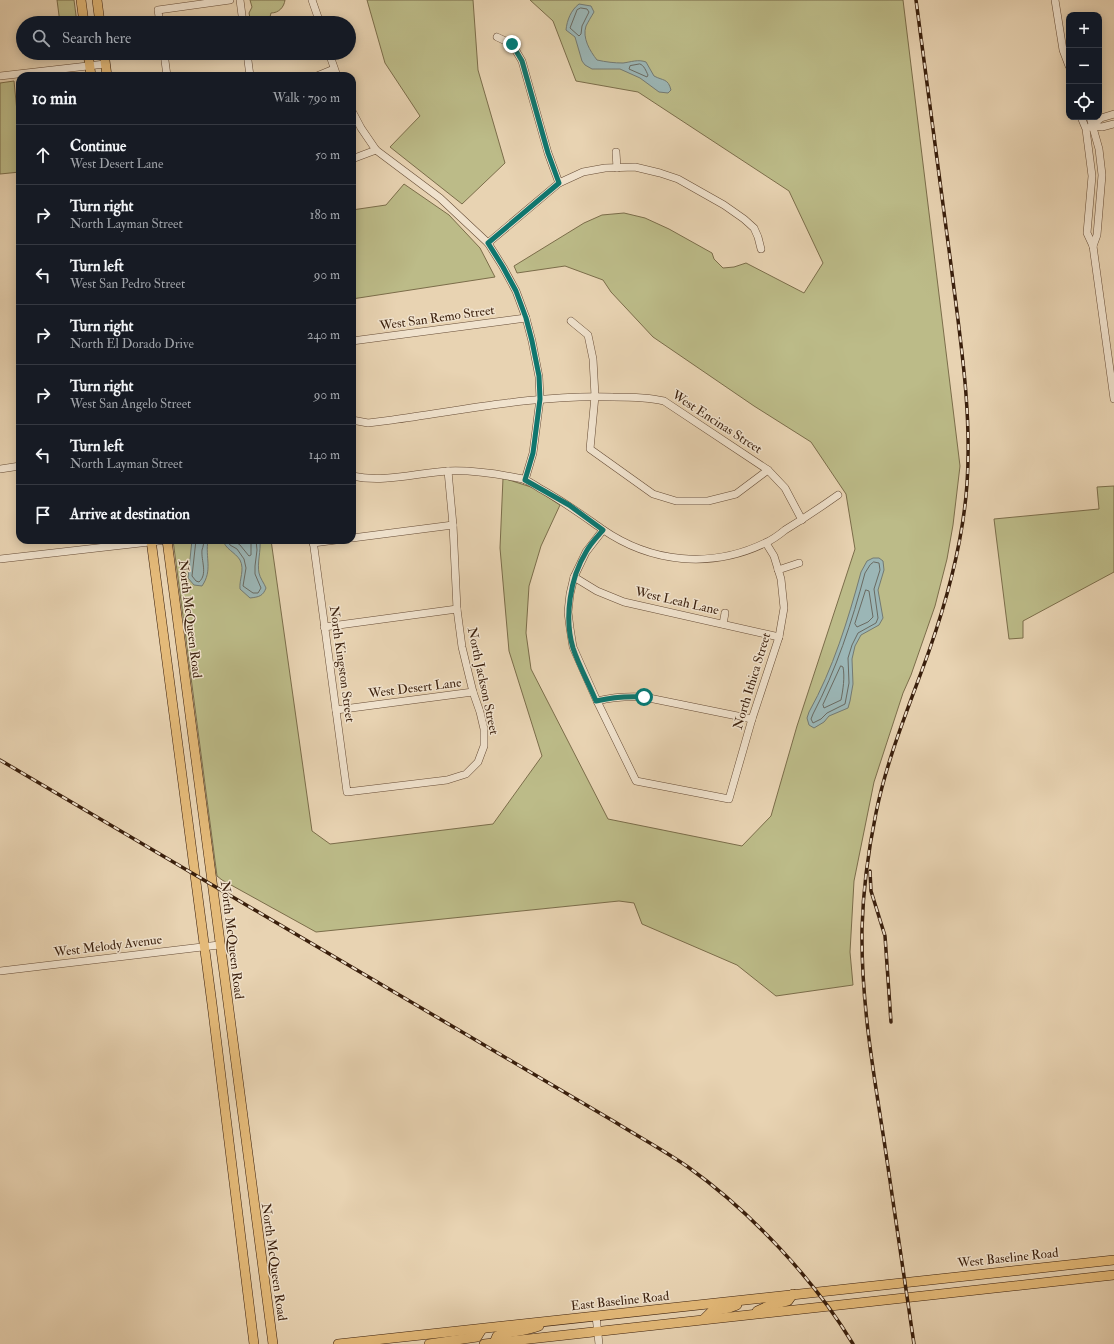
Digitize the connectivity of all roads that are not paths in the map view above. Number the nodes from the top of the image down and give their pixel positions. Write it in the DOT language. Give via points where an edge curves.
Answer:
graph roads {
  1 [pos="81,0"];
  2 [pos="97,0"];
  3 [pos="230,0"];
  4 [pos="240,0"];
  5 [pos="312,0"];
  6 [pos="1055,0"];
  7 [pos="83,16"];
  8 [pos="99,16"];
  9 [pos="159,16"];
  10 [pos="242,16"];
  11 [pos="318,16"];
  12 [pos="497,37"];
  13 [pos="1066,58"];
  14 [pos="89,60"];
  15 [pos="105,60"];
  16 [pos="165,60"];
  17 [pos="248,60"];
  18 [pos="331,60"];
  19 [pos="105,64"];
  20 [pos="90,66"];
  21 [pos="36,72"];
  22 [pos="91,72"];
  23 [pos="106,72"];
  24 [pos="166,72"];
  25 [pos="249,72"];
  26 [pos="335,72"];
  27 [pos="16,74"];
  28 [pos="0,76"];
  29 [pos="1114,114"];
  30 [pos="356,119"];
  31 [pos="1083,120"];
  32 [pos="1090,120"];
  33 [pos="1114,124"];
  34 [pos="1089,128"];
  35 [pos="376,150"];
  36 [pos="616,152"];
  37 [pos="356,158"];
  38 [pos="617,168"];
  39 [pos="559,183"];
  40 [pos="488,243"];
  41 [pos="761,249"];
  42 [pos="526,318"];
  43 [pos="571,321"];
  44 [pos="356,340"];
  45 [pos="595,396"];
  46 [pos="540,399"];
  47 [pos="1114,399"];
  48 [pos="356,421"];
  49 [pos="16,467"];
  50 [pos="0,469"];
  51 [pos="768,470"];
  52 [pos="448,471"];
  53 [pos="356,476"];
  54 [pos="525,480"];
  55 [pos="838,496"];
  56 [pos="802,520"];
  57 [pos="453,525"];
  58 [pos="603,530"];
  59 [pos="356,537"];
  60 [pos="766,543"];
  61 [pos="126,544"];
  62 [pos="151,544"];
  63 [pos="168,544"];
  64 [pos="313,544"];
  65 [pos="0,559"];
  66 [pos="799,563"];
  67 [pos="778,570"];
  68 [pos="574,577"];
  69 [pos="457,609"];
  70 [pos="725,613"];
  71 [pos="722,624"];
  72 [pos="324,627"];
  73 [pos="779,637"];
  74 [pos="473,692"];
  75 [pos="596,701"];
  76 [pos="336,710"];
  77 [pos="752,719"];
  78 [pos="192,731"];
  79 [pos="176,733"];
  80 [pos="347,792"];
  81 [pos="219,945"];
  82 [pos="204,946"];
  83 [pos="0,971"];
  84 [pos="250,1178"];
  85 [pos="234,1180"];
  86 [pos="1114,1260"];
  87 [pos="986,1273"];
  88 [pos="1114,1274"];
  89 [pos="905,1282"];
  90 [pos="988,1288"];
  91 [pos="793,1294"];
  92 [pos="745,1300"];
  93 [pos="750,1314"];
  94 [pos="596,1316"];
  95 [pos="704,1319"];
  96 [pos="549,1321"];
  97 [pos="482,1329"];
  98 [pos="598,1331"];
  99 [pos="494,1343"];
  100 [pos="254,1344"];
  101 [pos="273,1344"];
  102 [pos="338,1344"];
  103 [pos="429,1344"];
  104 [pos="484,1344"];
  105 [pos="600,1344"];
  1 -- 7 [label="main road"];
  2 -- 8 [label="main road"];
  3 -- 9 [label="street" via="158,10"];
  4 -- 10 [label="street"];
  5 -- 11 [label="street"];
  6 -- 13 [label="street"];
  12 -- 39 [label="street" via="512,44 522,61"];
  14 -- 20 [label="main road"];
  15 -- 19 [label="main road"];
  16 -- 24 [label="street"];
  17 -- 25 [label="street"];
  18 -- 26 [label="street"];
  19 -- 20 [label="street"];
  19 -- 23 [label="main road"];
  20 -- 21 [label="street"];
  20 -- 22 [label="main road"];
  27 -- 28 [label="street"];
  29 -- 34 [label="street" via="1101,118"];
  30 -- 35 [label="street"];
  31 -- 34 [label="street"];
  32 -- 34 [label="street"];
  33 -- 34 [label="street"];
  34 -- 47 [label="street" via="1099,149 1102,175 1097,235 1093,246"];
  35 -- 37 [label="street"];
  35 -- 40 [label="street" via="440,198"];
  36 -- 38 [label="street"];
  38 -- 39 [label="street" via="583,172"];
  38 -- 41 [label="street" via="635,167 678,179 744,219 754,228"];
  39 -- 40 [label="street"];
  40 -- 42 [label="street" via="509,279"];
  42 -- 44 [label="street, West San Remo Street"];
  42 -- 46 [label="street" via="539,376"];
  43 -- 45 [label="street" via="588,335 593,359"];
  45 -- 46 [label="street, West Encinas Street"];
  45 -- 51 [label="street, West Encinas Street" via="664,401"];
  45 -- 51 [label="street" via="590,449 653,494 676,501 708,501 736,494"];
  46 -- 48 [label="street, West Encinas Street" via="386,421 368,423"];
  46 -- 54 [label="street" via="533,453"];
  49 -- 50 [label="street"];
  51 -- 56 [label="street, West Encinas Street" via="784,488"];
  52 -- 53 [label="street" via="384,479"];
  52 -- 54 [label="street" via="476,472"];
  52 -- 57 [label="street, North Jackson Street"];
  54 -- 58 [label="street" via="569,505"];
  55 -- 56 [label="street"];
  56 -- 60 [label="street"];
  57 -- 59 [label="street"];
  57 -- 69 [label="street, North Jackson Street"];
  58 -- 60 [label="street" via="642,550 690,560 713,559"];
  58 -- 68 [label="street" via="586,552"];
  60 -- 67 [label="street, North Ithica Street" via="774,556"];
  61 -- 65 [label="street"];
  62 -- 79 [label="main road"];
  63 -- 78 [label="main road, North McQueen Road"];
  64 -- 72 [label="street, North Kingston Street"];
  66 -- 67 [label="street"];
  67 -- 73 [label="street, North Ithica Street" via="784,608"];
  68 -- 71 [label="street, West Leah Lane" via="597,591 624,602"];
  68 -- 75 [label="street" via="568,612 573,647"];
  69 -- 72 [label="street"];
  69 -- 74 [label="street, North Jackson Street" via="462,647"];
  70 -- 71 [label="street"];
  71 -- 73 [label="street, West Leah Lane"];
  72 -- 76 [label="street, North Kingston Street"];
  73 -- 77 [label="street, North Ithica Street"];
  74 -- 76 [label="street, West Desert Lane"];
  74 -- 80 [label="street, North Jackson Street" via="483,723 484,746 478,762 466,774 447,780"];
  75 -- 77 [label="street" via="626,696 644,697"];
  75 -- 77 [label="street, North Ithica Street" via="636,781 729,798"];
  76 -- 80 [label="street, North Kingston Street"];
  78 -- 79 [label="main road"];
  78 -- 81 [label="main road, North McQueen Road"];
  79 -- 82 [label="main road"];
  81 -- 82 [label="street, West Melody Avenue"];
  81 -- 84 [label="main road, North McQueen Road"];
  82 -- 83 [label="street, West Melody Avenue"];
  82 -- 85 [label="main road"];
  84 -- 85 [label="main road"];
  84 -- 101 [label="main road, North McQueen Road"];
  85 -- 100 [label="main road"];
  86 -- 87 [label="main road, West Baseline Road"];
  87 -- 89 [label="main road, West Baseline Road"];
  87 -- 90 [label="main road"];
  88 -- 90 [label="main road"];
  89 -- 91 [label="main road, East Baseline Road"];
  90 -- 93 [label="main road, East Baseline Road"];
  91 -- 92 [label="main road, East Baseline Road"];
  91 -- 93 [label="main road" via="788,1301"];
  92 -- 94 [label="main road, East Baseline Road"];
  92 -- 95 [label="main road" via="732,1307 712,1311"];
  93 -- 95 [label="main road, East Baseline Road"];
  94 -- 96 [label="main road, East Baseline Road"];
  94 -- 98 [label="street"];
  95 -- 98 [label="main road, East Baseline Road"];
  96 -- 97 [label="main road, East Baseline Road"];
  96 -- 99 [label="main road" via="529,1330 501,1334"];
  97 -- 102 [label="main road, East Baseline Road"];
  97 -- 103 [label="main road" via="477,1337"];
  98 -- 99 [label="main road, East Baseline Road"];
  98 -- 105 [label="street"];
  99 -- 104 [label="main road, East Baseline Road"];
}
